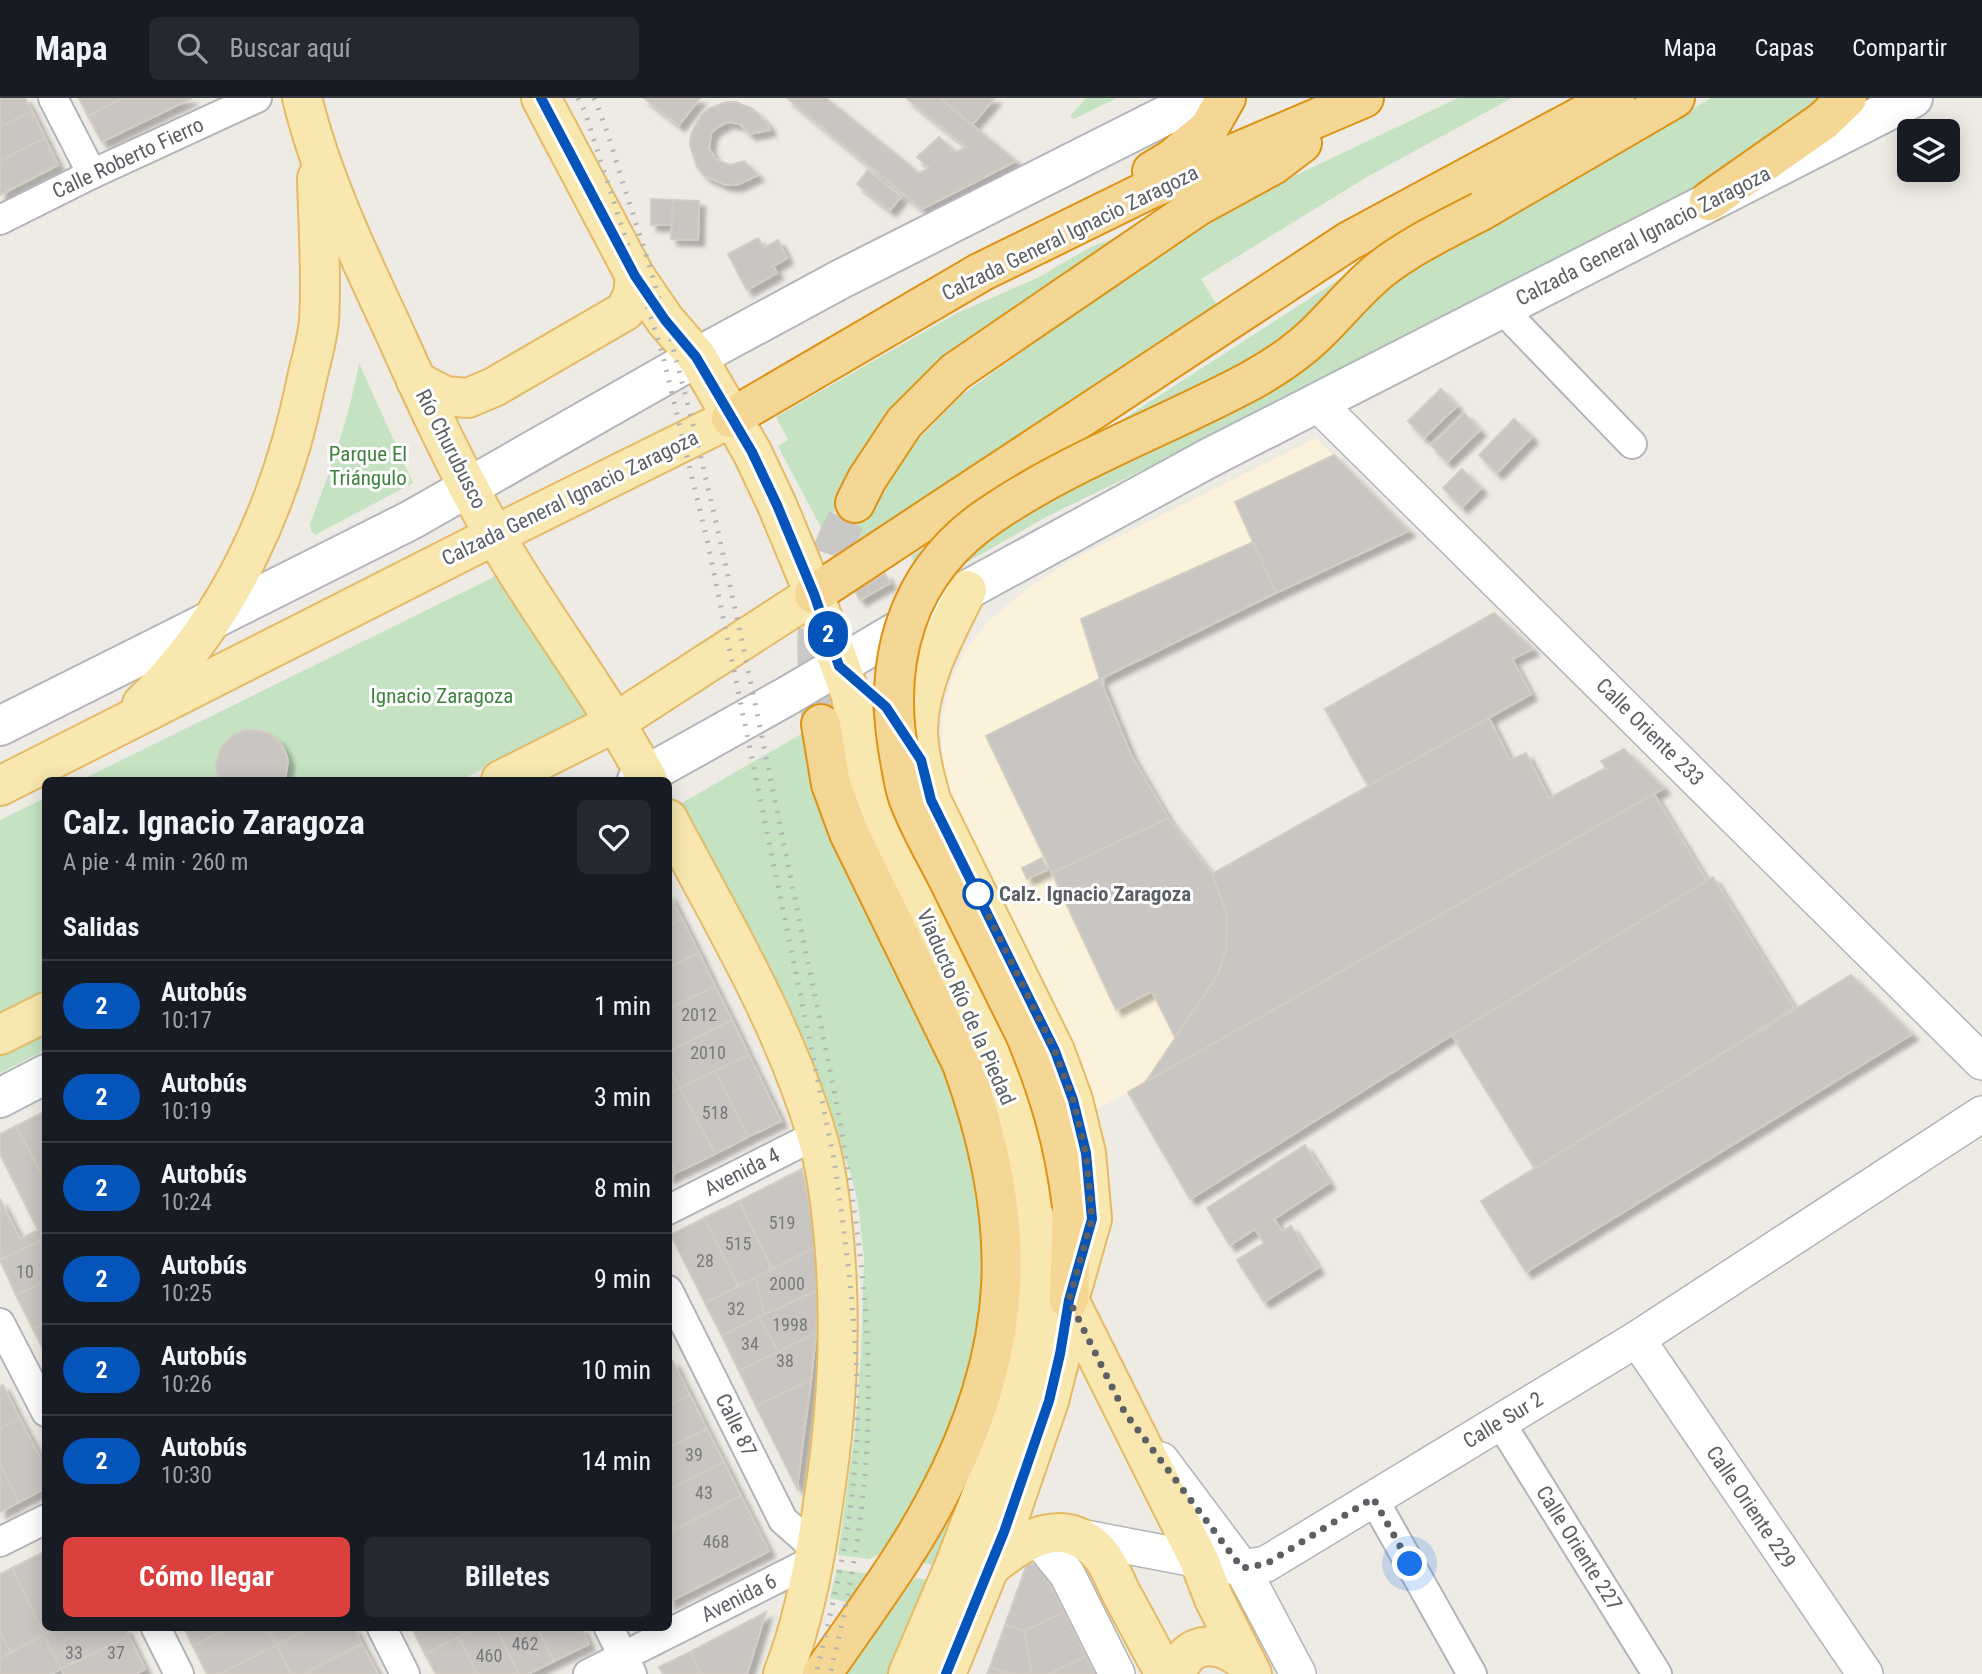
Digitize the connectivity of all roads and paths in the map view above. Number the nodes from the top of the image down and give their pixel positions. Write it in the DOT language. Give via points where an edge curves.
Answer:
graph roads {
  1 [pos="53,98"];
  2 [pos="257,98"];
  3 [pos="541,98"];
  4 [pos="1200,98"];
  5 [pos="1226,98"];
  6 [pos="1615,98"];
  7 [pos="1675,98"];
  8 [pos="1847,98"];
  9 [pos="1913,98"];
  10 [pos="1361,100"];
  11 [pos="295,102"];
  12 [pos="317,155"];
  13 [pos="92,174"];
  14 [pos="1709,201"];
  15 [pos="0,220"];
  16 [pos="981,272"];
  17 [pos="635,276"];
  18 [pos="1501,308"];
  19 [pos="696,357"];
  20 [pos="416,381"];
  21 [pos="1317,403"];
  22 [pos="732,418"];
  23 [pos="1632,444"];
  24 [pos="470,488"];
  25 [pos="855,502"];
  26 [pos="495,535"];
  27 [pos="967,590"];
  28 [pos="814,594"];
  29 [pos="210,622"];
  30 [pos="839,666"];
  31 [pos="617,722"];
  32 [pos="821,724"];
  33 [pos="120,725"];
  34 [pos="0,726"];
  35 [pos="921,760"];
  36 [pos="507,777"];
  37 [pos="643,777"];
  38 [pos="647,777"];
  39 [pos="0,786"];
  40 [pos="672,827"];
  41 [pos="42,1014"];
  42 [pos="0,1035"];
  43 [pos="1982,1062"];
  44 [pos="42,1076"];
  45 [pos="0,1098"];
  46 [pos="1982,1114"];
  47 [pos="816,1135"];
  48 [pos="672,1208"];
  49 [pos="672,1298"];
  50 [pos="1069,1300"];
  51 [pos="0,1323"];
  52 [pos="1637,1339"];
  53 [pos="42,1404"];
  54 [pos="1125,1413"];
  55 [pos="1500,1422"];
  56 [pos="1373,1498"];
  57 [pos="42,1521"];
  58 [pos="1037,1536"];
  59 [pos="1080,1537"];
  60 [pos="0,1542"];
  61 [pos="815,1555"];
  62 [pos="1199,1560"];
  63 [pos="989,1568"];
  64 [pos="1242,1568"];
  65 [pos="158,1631"];
  66 [pos="384,1631"];
  67 [pos="611,1631"];
  68 [pos="628,1665"];
  69 [pos="1249,1668"];
  70 [pos="180,1674"];
  71 [pos="405,1674"];
  72 [pos="588,1674"];
  73 [pos="783,1674"];
  74 [pos="822,1674"];
  75 [pos="908,1674"];
  76 [pos="946,1674"];
  77 [pos="1118,1674"];
  78 [pos="1165,1674"];
  79 [pos="1177,1674"];
  80 [pos="1298,1674"];
  81 [pos="1472,1674"];
  82 [pos="1657,1674"];
  83 [pos="1866,1674"];
  1 -- 13 [label="street"];
  2 -- 13 [label="street, Calle Roberto Fierro"];
  3 -- 17 [label="main road"];
  4 -- 19 [label="main road"];
  5 -- 16 [label="highway" via="1209,128 1172,159"];
  6 -- 28 [label="highway" via="1349,241"];
  7 -- 50 [label="highway, bridge" via="1383,268 1320,331 1255,378 1091,458 991,514 964,534 925,582 908,618 895,668 897,741 907,794 1042,1073 1061,1136 1072,1206"];
  8 -- 14 [label="highway" via="1824,121"];
  9 -- 14 [label="main road, Calzada General Ignacio Zaragoza"];
  10 -- 16 [label="highway, Calzada General Ignacio Zaragoza" via="1148,190"];
  10 -- 25 [label="highway" via="1273,165 1198,206 955,372 904,423"];
  11 -- 12 [label="main road, Río Churubusco"];
  12 -- 20 [label="main road, Río Churubusco"];
  12 -- 29 [label="main road" via="318,323 298,426 259,534"];
  13 -- 15 [label="street, Calle Roberto Fierro"];
  14 -- 18 [label="main road, Calzada General Ignacio Zaragoza"];
  16 -- 22 [label="highway, Calzada General Ignacio Zaragoza"];
  17 -- 19 [label="main road"];
  17 -- 20 [label="main road" via="625,311 494,387 468,398 445,396"];
  18 -- 21 [label="main road, Calzada General Ignacio Zaragoza"];
  18 -- 23 [label="street"];
  19 -- 22 [label="main road"];
  19 -- 24 [label="main road"];
  20 -- 24 [label="main road, Río Churubusco"];
  21 -- 27 [label="main road, Calzada General Ignacio Zaragoza"];
  21 -- 43 [label="street, Calle Oriente 233"];
  22 -- 26 [label="main road, Calzada General Ignacio Zaragoza"];
  22 -- 28 [label="main road" via="777,505"];
  24 -- 26 [label="main road, Río Churubusco"];
  24 -- 29 [label="main road"];
  26 -- 31 [label="main road, Río Churubusco"];
  26 -- 33 [label="main road, Calzada General Ignacio Zaragoza"];
  27 -- 30 [label="main road, Calzada General Ignacio Zaragoza"];
  27 -- 35 [label="main road" via="922,697 918,728"];
  28 -- 30 [label="main road"];
  28 -- 31 [label="main road"];
  29 -- 33 [label="main road" via="159,688"];
  29 -- 34 [label="main road"];
  30 -- 35 [label="main road" via="886,707"];
  30 -- 38 [label="main road, Calzada General Ignacio Zaragoza"];
  30 -- 75 [label="main road, Viaducto Río de la Piedad" via="851,696 861,764 875,809 1010,1100 1028,1179 1038,1255 1037,1296 1022,1378 983,1491"];
  31 -- 36 [label="main road"];
  31 -- 37 [label="main road, Río Churubusco"];
  32 -- 74 [label="highway" via="831,784 849,833 962,1064 975,1100 999,1203 1002,1255 995,1345 950,1475 917,1533"];
  33 -- 39 [label="main road, Calzada General Ignacio Zaragoza"];
  35 -- 50 [label="main road" via="931,800 1050,1040 1073,1100 1086,1153 1092,1219"];
  40 -- 47 [label="main road" via="788,1056"];
  41 -- 42 [label="main road"];
  44 -- 45 [label="main road"];
  46 -- 52 [label="street, Calle Sur 2"];
  47 -- 48 [label="street, Avenida 4"];
  47 -- 61 [label="main road" via="832,1223 839,1342 832,1447"];
  49 -- 61 [label="street, Calle 87" via="783,1520"];
  50 -- 54 [label="main road"];
  50 -- 63 [label="main road" via="1049,1401"];
  51 -- 53 [label="street"];
  52 -- 55 [label="street, Calle Sur 2"];
  52 -- 83 [label="street, Calle Oriente 229"];
  54 -- 62 [label="main road"];
  54 -- 64 [label="street"];
  55 -- 56 [label="street, Calle Sur 2"];
  55 -- 82 [label="street, Calle Oriente 227"];
  56 -- 64 [label="street, Calle Sur 2" via="1266,1564"];
  56 -- 81 [label="street"];
  57 -- 60 [label="street"];
  58 -- 59 [label="main road, Calle Sur 2"];
  58 -- 63 [label="main road, Calle Sur 2"];
  58 -- 77 [label="street" via="1067,1574"];
  59 -- 62 [label="street, Calle Sur 2"];
  59 -- 78 [label="main road" via="1102,1556"];
  61 -- 68 [label="street, Avenida 6"];
  61 -- 73 [label="main road"];
  62 -- 64 [label="street, Calle Sur 2"];
  62 -- 69 [label="main road"];
  63 -- 76 [label="main road"];
  64 -- 80 [label="street"];
  65 -- 70 [label="street"];
  66 -- 71 [label="street"];
  67 -- 68 [label="street"];
  68 -- 72 [label="street, Avenida 6"];
  69 -- 79 [label="main road" via="1230,1650 1210,1646 1191,1653"];
}
